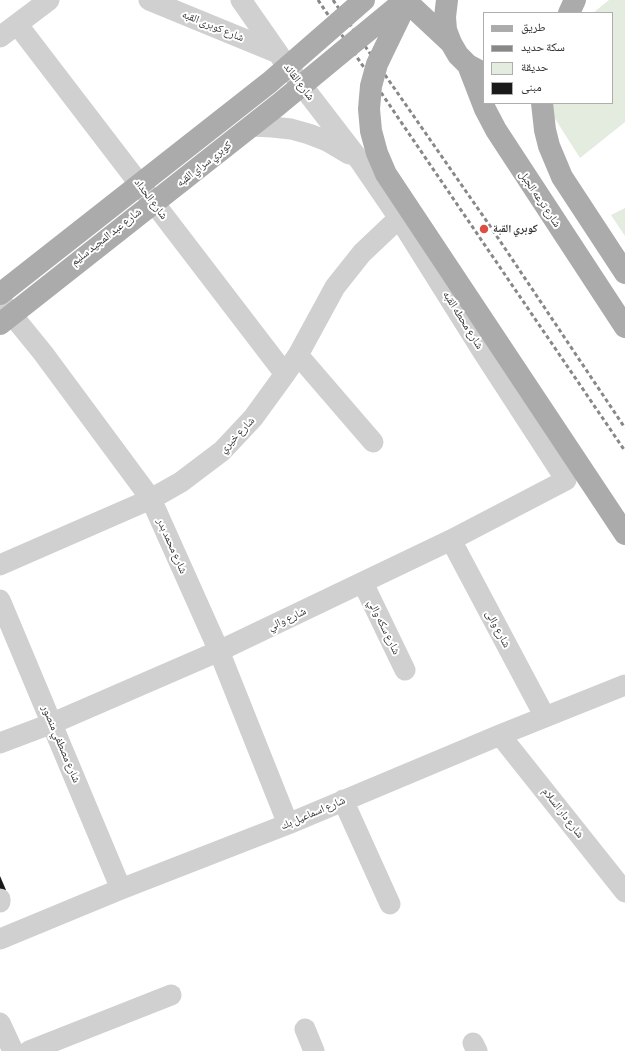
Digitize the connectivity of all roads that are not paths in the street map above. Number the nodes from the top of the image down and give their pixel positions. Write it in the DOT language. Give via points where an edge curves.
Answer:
graph roads {
  1 [pos="49,0"];
  2 [pos="149,0"];
  3 [pos="241,0"];
  4 [pos="364,0"];
  5 [pos="406,0"];
  6 [pos="447,0"];
  7 [pos="566,0"];
  8 [pos="575,0"];
  9 [pos="568,12"];
  10 [pos="569,12"];
  11 [pos="17,24"];
  12 [pos="0,37"];
  13 [pos="451,43"];
  14 [pos="282,60"];
  15 [pos="476,69"];
  16 [pos="483,102"];
  17 [pos="484,104"];
  18 [pos="542,104"];
  19 [pos="252,126"];
  20 [pos="360,161"];
  21 [pos="152,201"];
  22 [pos="400,218"];
  23 [pos="625,273"];
  24 [pos="0,294"];
  25 [pos="3,315"];
  26 [pos="625,327"];
  27 [pos="298,355"];
  28 [pos="285,374"];
  29 [pos="373,442"];
  30 [pos="566,480"];
  31 [pos="151,499"];
  32 [pos="625,534"];
  33 [pos="451,540"];
  34 [pos="0,565"];
  35 [pos="363,583"];
  36 [pos="0,600"];
  37 [pos="219,651"];
  38 [pos="405,670"];
  39 [pos="625,685"];
  40 [pos="545,717"];
  41 [pos="53,723"];
  42 [pos="500,735"];
  43 [pos="0,743"];
  44 [pos="343,800"];
  45 [pos="288,824"];
  46 [pos="121,889"];
  47 [pos="625,892"];
  48 [pos="0,899"];
  49 [pos="0,902"];
  50 [pos="390,904"];
  51 [pos="0,939"];
  52 [pos="171,995"];
  53 [pos="0,1023"];
  54 [pos="305,1029"];
  55 [pos="13,1051"];
  56 [pos="29,1051"];
  57 [pos="314,1051"];
  1 -- 11 [label="street"];
  2 -- 14 [label="street, شارع كوبرى القبه"];
  3 -- 14 [label="street, شارع القائد"];
  4 -- 24 [label="main road, كوبري سراي القبه, bridge" via="270,82"];
  5 -- 13 [label="main road"];
  5 -- 25 [label="main road, كوبري سراي القبه, bridge" via="272,110"];
  5 -- 32 [label="main road, bridge" via="377,64 371,86 369,109 377,153 386,174"];
  6 -- 13 [label="main road" via="444,17"];
  7 -- 9 [label="main road"];
  8 -- 10 [label="main road"];
  11 -- 12 [label="street"];
  11 -- 21 [label="street, شارع الحداد"];
  13 -- 15 [label="main road" via="458,55"];
  14 -- 19 [label="street, شارع عبد المجيد سليم" via="284,80 262,116"];
  14 -- 20 [label="street, شارع القائد"];
  15 -- 16 [label="main road, شارع ترعه الجبل" via="476,87"];
  17 -- 26 [label="main road, شارع ترعه الجبل" via="496,130"];
  18 -- 23 [label="main road" via="549,146 562,177"];
  19 -- 20 [label="street" via="291,129 309,134 333,144"];
  19 -- 21 [label="street, شارع عبد المجيد سليم"];
  20 -- 22 [label="street, شارع محطه القبه"];
  21 -- 25 [label="street, شارع عبد المجيد سليم"];
  21 -- 28 [label="street, شارع الحداد"];
  22 -- 27 [label="street, شارع خيري" via="362,253 335,287"];
  22 -- 30 [label="street, شارع محطه القبه"];
  25 -- 31 [label="street, شارع محمد بدر" via="42,353"];
  27 -- 28 [label="street, شارع خيري"];
  27 -- 29 [label="street"];
  28 -- 31 [label="street, شارع خيري" via="253,418 222,451 180,482"];
  30 -- 33 [label="street, شارع والي"];
  31 -- 34 [label="street, شارع خيري"];
  31 -- 37 [label="street, شارع محمد بدر"];
  33 -- 35 [label="street, شارع والي"];
  33 -- 40 [label="street, شارع والى"];
  35 -- 37 [label="street, شارع والي"];
  35 -- 38 [label="street, شارع سكه والي"];
  36 -- 41 [label="street, شارع مصطفي منصور"];
  37 -- 41 [label="street, شارع والي"];
  37 -- 45 [label="street, شارع محمد بدر"];
  39 -- 40 [label="street, شارع اسماعيل بك"];
  40 -- 42 [label="street, شارع اسماعيل بك"];
  41 -- 43 [label="street, شارع والي"];
  41 -- 46 [label="street, شارع مصطفي منصور"];
  42 -- 44 [label="street, شارع اسماعيل بك"];
  42 -- 47 [label="street, شارع دار السلام"];
  44 -- 45 [label="street, شارع اسماعيل بك"];
  44 -- 50 [label="street"];
  45 -- 46 [label="street, شارع اسماعيل بك"];
  46 -- 51 [label="street, شارع اسماعيل بك"];
  48 -- 49 [label="street"];
  52 -- 56 [label="street"];
  53 -- 55 [label="street"];
  54 -- 57 [label="street"];
}
